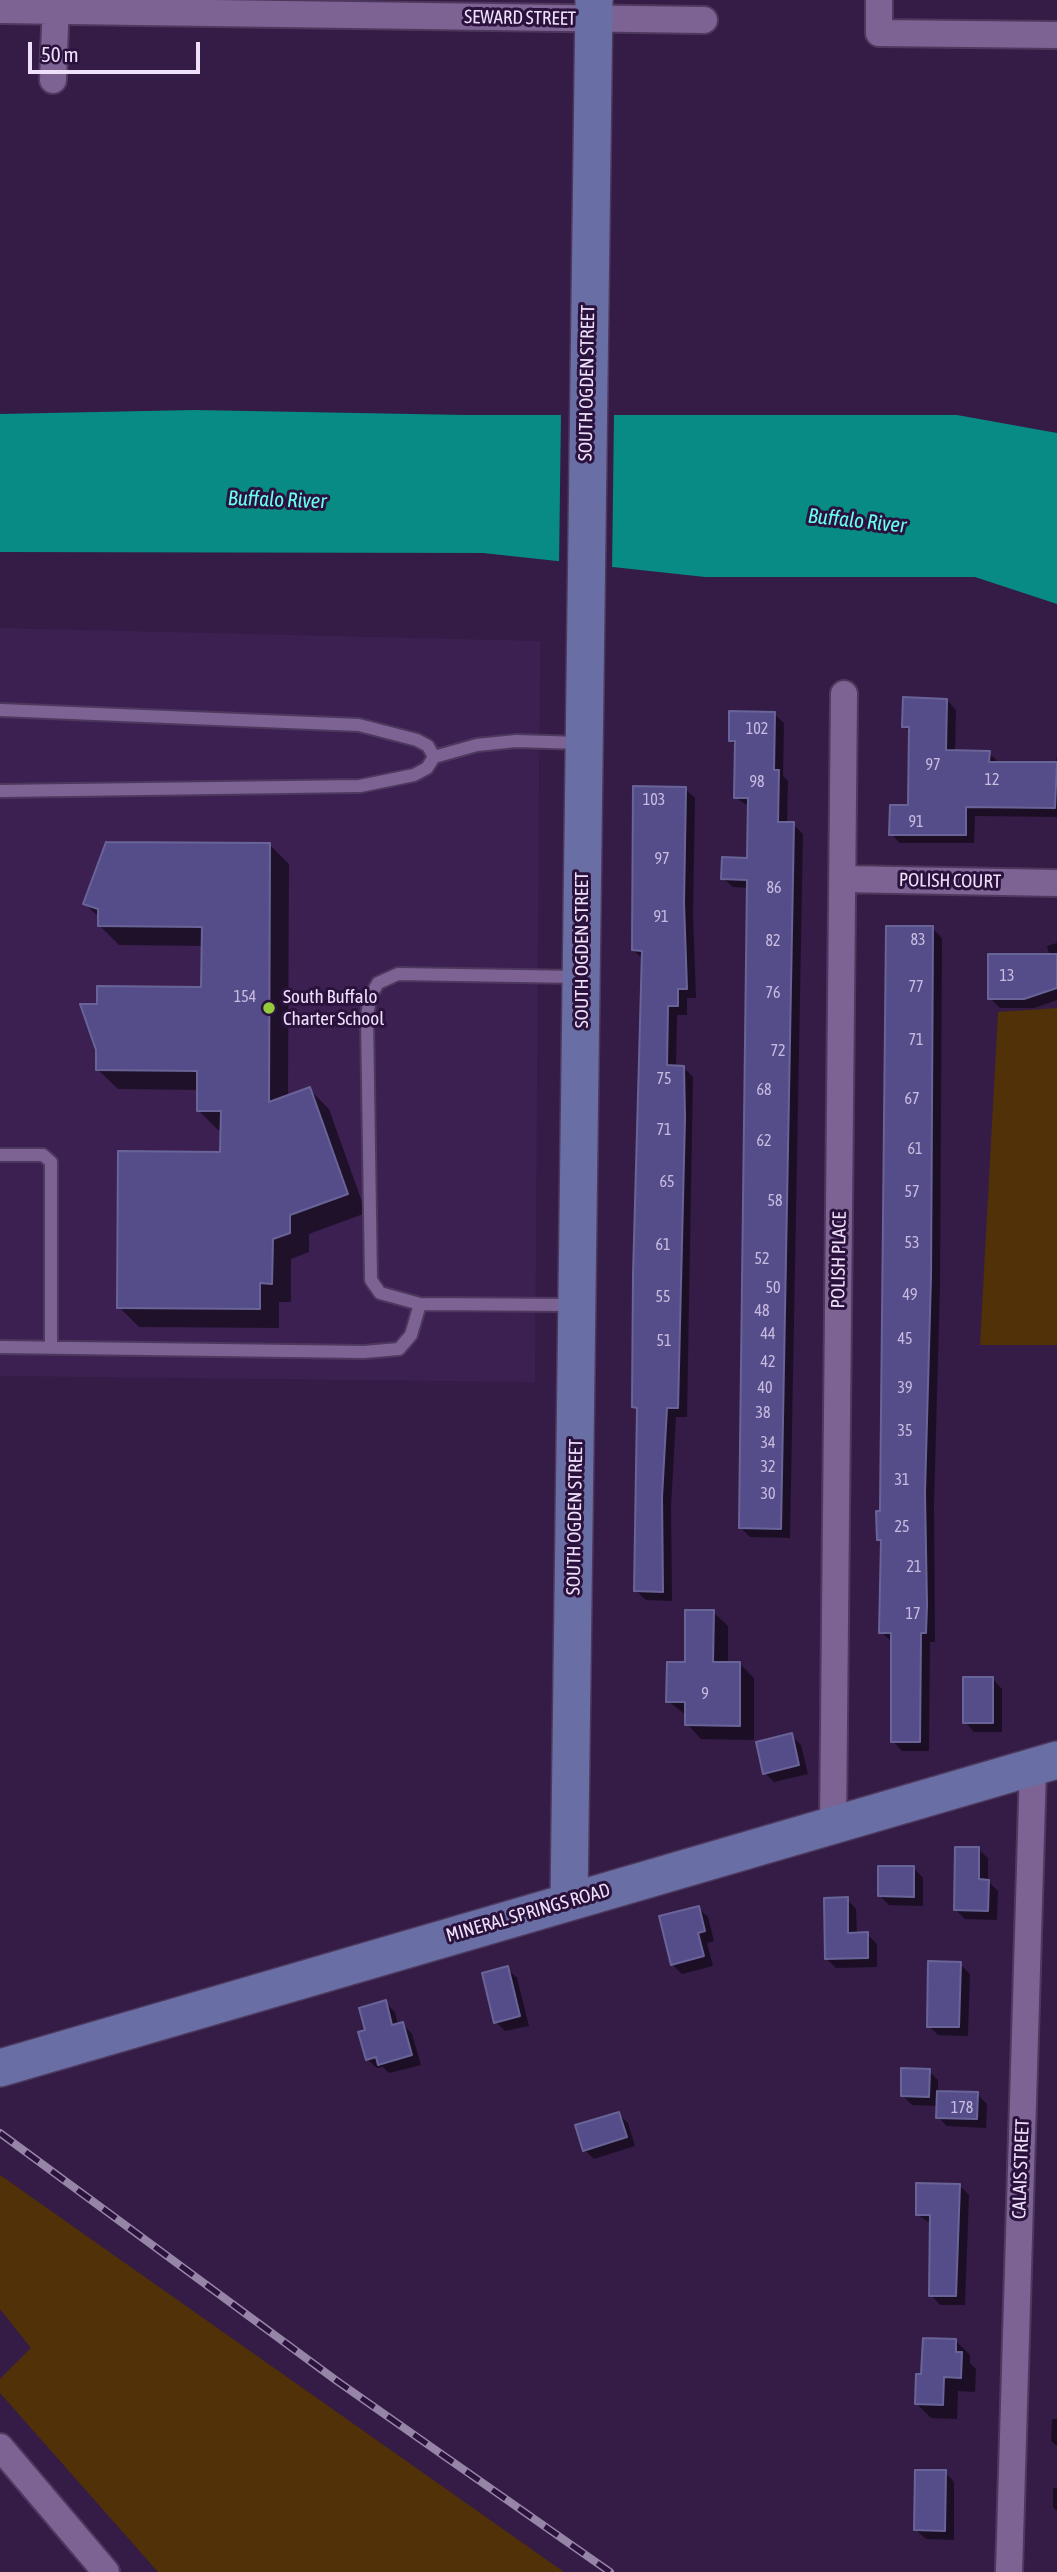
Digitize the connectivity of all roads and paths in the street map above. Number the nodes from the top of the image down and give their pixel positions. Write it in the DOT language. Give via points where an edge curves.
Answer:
graph roads {
  1 [pos="879,0"];
  2 [pos="56,5"];
  3 [pos="323,8"];
  4 [pos="0,10"];
  5 [pos="594,10"];
  6 [pos="704,20"];
  7 [pos="1057,35"];
  8 [pos="53,80"];
  9 [pos="844,694"];
  10 [pos="0,710"];
  11 [pos="584,743"];
  12 [pos="434,757"];
  13 [pos="0,791"];
  14 [pos="843,879"];
  15 [pos="1057,883"];
  16 [pos="582,977"];
  17 [pos="0,1155"];
  18 [pos="419,1304"];
  19 [pos="578,1306"];
  20 [pos="0,1346"];
  21 [pos="51,1347"];
  22 [pos="1045,1764"];
  23 [pos="833,1825"];
  24 [pos="569,1901"];
  25 [pos="0,2068"];
  26 [pos="0,2447"];
  27 [pos="1009,2571"];
  28 [pos="106,2572"];
  1 -- 7 [label="street" via="879,33"];
  2 -- 3 [label="street, SEWARD STREET"];
  2 -- 4 [label="street, SEWARD STREET"];
  2 -- 8 [label="street"];
  3 -- 5 [label="street, SEWARD STREET"];
  5 -- 6 [label="street, SEWARD STREET"];
  5 -- 11 [label="street, SOUTH OGDEN STREET"];
  9 -- 14 [label="street, POLISH PLACE"];
  10 -- 12 [label="lane" via="359,725 417,740 428,746"];
  11 -- 12 [label="lane" via="496,742"];
  11 -- 16 [label="street, SOUTH OGDEN STREET"];
  12 -- 13 [label="lane" via="414,775 360,786"];
  14 -- 15 [label="street, POLISH COURT"];
  14 -- 23 [label="street, POLISH PLACE"];
  16 -- 18 [label="lane" via="398,974 378,983 370,997 371,1280 380,1293"];
  16 -- 19 [label="street, SOUTH OGDEN STREET"];
  17 -- 21 [label="lane" via="43,1155 51,1162"];
  18 -- 19 [label="lane"];
  18 -- 21 [label="lane" via="411,1335 399,1349"];
  19 -- 24 [label="street, SOUTH OGDEN STREET"];
  20 -- 21 [label="lane"];
  22 -- 23 [label="street, MINERAL SPRINGS ROAD"];
  22 -- 27 [label="street, CALAIS STREET"];
  23 -- 24 [label="street, MINERAL SPRINGS ROAD"];
  24 -- 25 [label="street, MINERAL SPRINGS ROAD"];
  26 -- 28 [label="street"];
}
